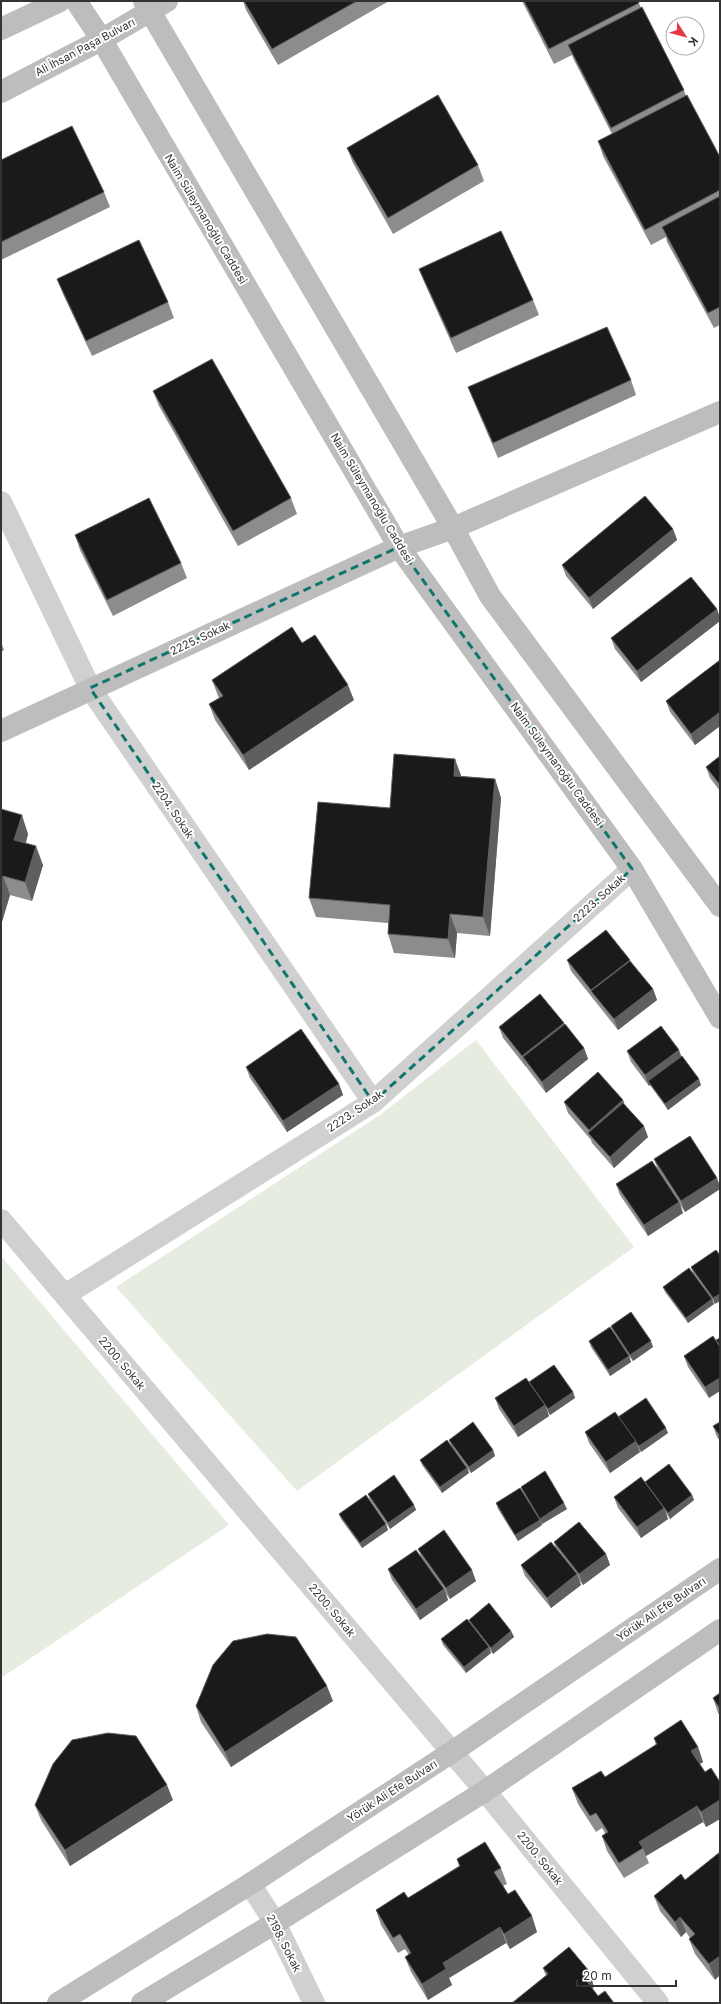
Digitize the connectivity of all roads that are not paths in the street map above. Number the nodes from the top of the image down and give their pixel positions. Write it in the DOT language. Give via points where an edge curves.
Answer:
graph roads {
  1 [pos="60,1"];
  2 [pos="76,1"];
  3 [pos="154,5"];
  4 [pos="1,29"];
  5 [pos="101,40"];
  6 [pos="1,92"];
  7 [pos="720,412"];
  8 [pos="1,502"];
  9 [pos="453,528"];
  10 [pos="399,547"];
  11 [pos="90,688"];
  12 [pos="1,730"];
  13 [pos="632,869"];
  14 [pos="720,906"];
  15 [pos="720,1018"];
  16 [pos="373,1102"];
  17 [pos="1,1220"];
  18 [pos="65,1295"];
  19 [pos="720,1569"];
  20 [pos="720,1630"];
  21 [pos="452,1752"];
  22 [pos="486,1791"];
  23 [pos="250,1884"];
  24 [pos="275,1923"];
  25 [pos="58,2003"];
  26 [pos="142,2003"];
  27 [pos="314,2003"];
  28 [pos="658,2003"];
  1 -- 4 [label="street"];
  2 -- 5 [label="street, Naim Süleymanoğlu Caddesi"];
  3 -- 5 [label="street, Ali İhsan Paşa Bulvarı"];
  3 -- 9 [label="street"];
  5 -- 6 [label="street, Ali İhsan Paşa Bulvarı"];
  5 -- 10 [label="street, Naim Süleymanoğlu Caddesi"];
  7 -- 9 [label="street, 2225. Sokak"];
  8 -- 11 [label="street, 2204. Sokak"];
  9 -- 10 [label="street, 2225. Sokak"];
  9 -- 14 [label="street" via="490,596"];
  10 -- 11 [label="street, 2225. Sokak"];
  10 -- 13 [label="street, Naim Süleymanoğlu Caddesi"];
  11 -- 12 [label="street, 2225. Sokak"];
  11 -- 16 [label="street, 2204. Sokak"];
  13 -- 15 [label="street, Naim Süleymanoğlu Caddesi"];
  13 -- 16 [label="street, 2223. Sokak"];
  16 -- 18 [label="street, 2223. Sokak"];
  17 -- 18 [label="street, 2200. Sokak"];
  18 -- 21 [label="street, 2200. Sokak"];
  19 -- 21 [label="street, Yörük Ali Efe Bulvarı"];
  20 -- 22 [label="street"];
  21 -- 22 [label="street, 2200. Sokak"];
  21 -- 23 [label="street, Yörük Ali Efe Bulvarı"];
  22 -- 24 [label="street"];
  22 -- 28 [label="street, 2200. Sokak"];
  23 -- 24 [label="street, 2198. Sokak"];
  23 -- 25 [label="street, Yörük Ali Efe Bulvarı"];
  24 -- 26 [label="street"];
  24 -- 27 [label="street, 2198. Sokak"];
}
